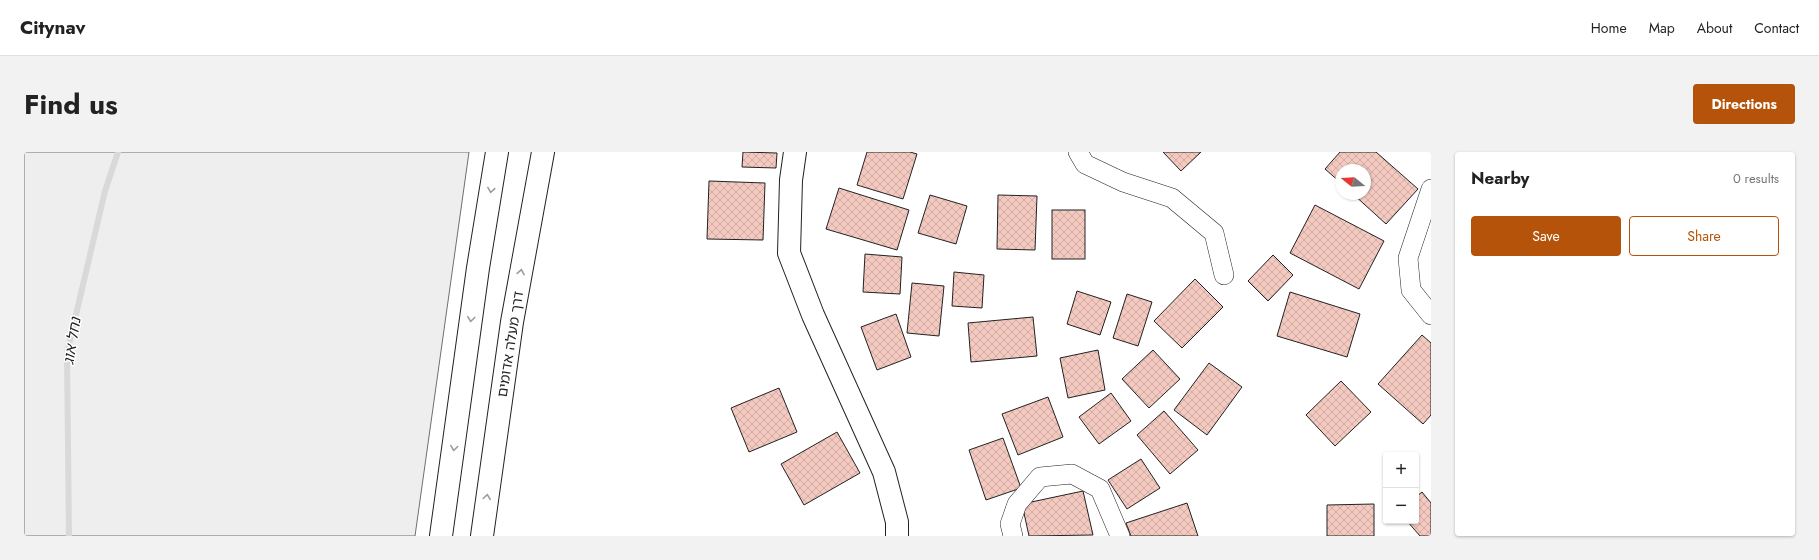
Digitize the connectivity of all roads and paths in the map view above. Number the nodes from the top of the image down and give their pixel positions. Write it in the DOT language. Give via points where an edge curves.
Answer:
graph roads {
  1 [pos="497,152"];
  2 [pos="543,152"];
  3 [pos="796,152"];
  4 [pos="1078,152"];
  5 [pos="1431,189"];
  6 [pos="1224,276"];
  7 [pos="1431,315"];
  8 [pos="441,536"];
  9 [pos="482,536"];
  10 [pos="897,536"];
  11 [pos="1013,536"];
  12 [pos="1120,536"];
  1 -- 8 [label="main road, one-way" via="478,268"];
  9 -- 2 [label="main road, דרך מעלה אדומים, one-way" via="512,322"];
  3 -- 10 [label="main road" via="791,180 788,253 884,472 897,522"];
  4 -- 6 [label="street" via="1086,164 1123,182 1172,198 1214,233"];
  5 -- 7 [label="street" via="1408,258 1411,290"];
  11 -- 12 [label="street" via="1010,524 1017,504 1040,477 1072,474 1100,489"];
}
